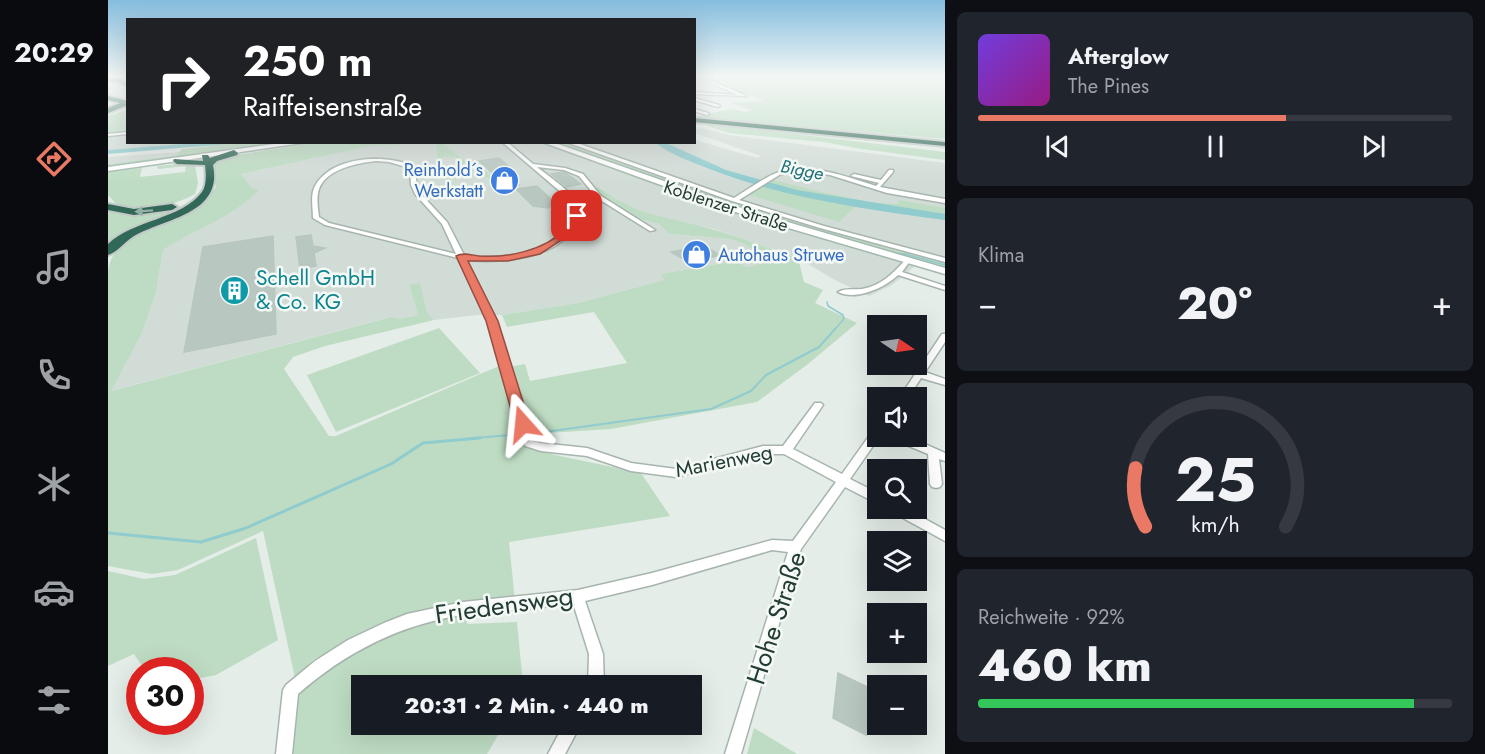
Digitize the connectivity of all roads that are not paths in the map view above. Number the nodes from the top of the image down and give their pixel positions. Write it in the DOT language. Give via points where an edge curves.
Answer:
graph roads {
  1 [pos="701,111"];
  2 [pos="707,114"];
  3 [pos="696,119"];
  4 [pos="126,133"];
  5 [pos="108,135"];
  6 [pos="945,142"];
  7 [pos="293,144"];
  8 [pos="506,144"];
  9 [pos="551,144"];
  10 [pos="574,144"];
  11 [pos="234,153"];
  12 [pos="177,161"];
  13 [pos="206,161"];
  14 [pos="531,165"];
  15 [pos="826,167"];
  16 [pos="108,169"];
  17 [pos="891,171"];
  18 [pos="882,182"];
  19 [pos="878,188"];
  20 [pos="734,200"];
  21 [pos="945,201"];
  22 [pos="108,207"];
  23 [pos="652,230"];
  24 [pos="108,251"];
  25 [pos="461,256"];
  26 [pos="945,260"];
  27 [pos="907,261"];
  28 [pos="945,271"];
  29 [pos="898,273"];
  30 [pos="945,288"];
  31 [pos="842,292"];
  32 [pos="944,340"];
  33 [pos="927,364"];
  34 [pos="923,375"];
  35 [pos="945,382"];
  36 [pos="818,405"];
  37 [pos="867,447"];
  38 [pos="919,447"];
  39 [pos="786,450"];
  40 [pos="933,454"];
  41 [pos="945,457"];
  42 [pos="842,480"];
  43 [pos="936,484"];
  44 [pos="867,494"];
  45 [pos="914,519"];
  46 [pos="945,536"];
  47 [pos="796,547"];
  48 [pos="577,596"];
  49 [pos="596,675"];
  50 [pos="567,735"];
  51 [pos="285,754"];
  52 [pos="556,754"];
  53 [pos="733,754"];
  1 -- 2 [label="street"];
  3 -- 6 [label="highway"];
  4 -- 5 [label="street"];
  7 -- 11 [label="main road"];
  8 -- 14 [label="street"];
  9 -- 27 [label="main road, Koblenzer Straße" via="737,210"];
  10 -- 20 [label="street"];
  11 -- 13 [label="highway"];
  12 -- 13 [label="highway"];
  12 -- 16 [label="main road"];
  13 -- 22 [label="highway, one-way" via="206,187 192,201 145,212"];
  13 -- 24 [label="highway" via="210,187 205,196 131,232"];
  14 -- 23 [label="street" via="565,169 581,176 599,196"];
  14 -- 25 [label="street" via="571,198 576,206 575,224 549,246 525,255 494,259"];
  15 -- 18 [label="street"];
  17 -- 18 [label="street"];
  18 -- 19 [label="street"];
  19 -- 20 [label="street" via="812,170 786,171"];
  19 -- 21 [label="street"];
  20 -- 26 [label="street"];
  25 -- 25 [label="street" via="445,223 418,194 414,172 407,164 387,160 354,164 336,170 316,190 316,218 320,221"];
  25 -- 39 [label="street, Marienweg" via="492,321 529,442 587,452 631,467 676,473 763,450"];
  27 -- 28 [label="main road, Koblenzer Straße"];
  27 -- 29 [label="street"];
  29 -- 30 [label="street"];
  29 -- 31 [label="street" via="864,292"];
  32 -- 33 [label="street"];
  34 -- 35 [label="street"];
  36 -- 39 [label="street"];
  37 -- 42 [label="street, Hohe Straße"];
  38 -- 40 [label="street"];
  39 -- 42 [label="street, Marienweg"];
  40 -- 41 [label="street"];
  40 -- 43 [label="street"];
  42 -- 44 [label="street, Marienweg"];
  42 -- 47 [label="street, Hohe Straße"];
  45 -- 46 [label="street"];
  47 -- 48 [label="street, Friedensweg" via="772,545"];
  47 -- 53 [label="street, Hohe Straße"];
  48 -- 49 [label="street" via="596,654"];
  48 -- 51 [label="street, Friedensweg" via="424,616 387,628 322,663 291,690"];
  50 -- 52 [label="street"];
}
